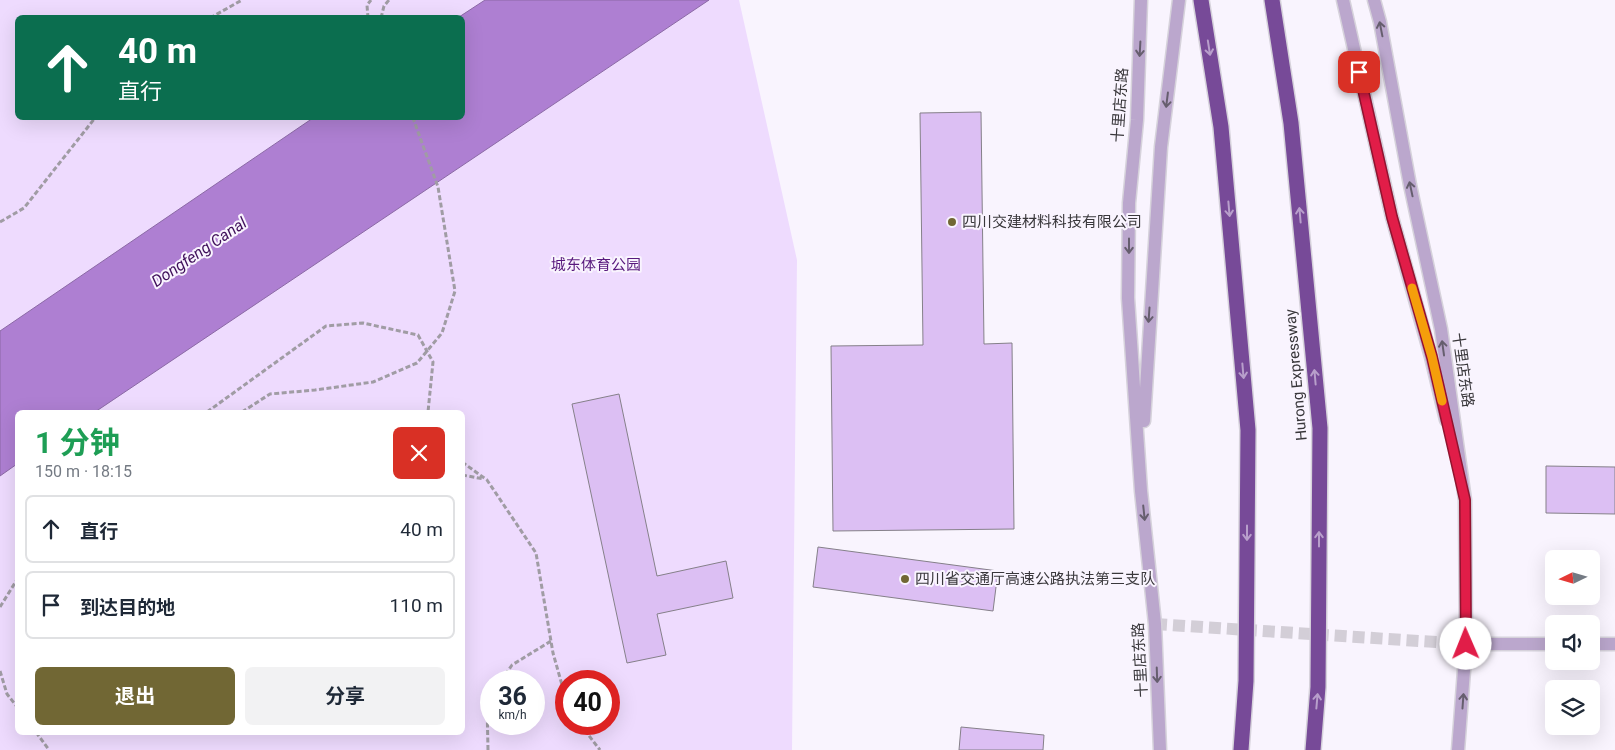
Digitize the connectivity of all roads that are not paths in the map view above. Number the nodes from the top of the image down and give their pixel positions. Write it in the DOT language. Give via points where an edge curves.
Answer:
graph roads {
  1 [pos="1141,0"];
  2 [pos="1179,0"];
  3 [pos="1201,0"];
  4 [pos="1272,0"];
  5 [pos="1343,0"];
  6 [pos="1374,0"];
  7 [pos="1142,491"];
  8 [pos="1465,500"];
  9 [pos="1466,644"];
  10 [pos="1545,644"];
  11 [pos="1600,644"];
  12 [pos="1615,644"];
  13 [pos="1160,750"];
  14 [pos="1241,750"];
  15 [pos="1313,750"];
  16 [pos="1458,750"];
  1 -- 7 [label="street, 十里店东路, one-way" via="1137,120 1129,203 1128,298"];
  2 -- 7 [label="street, one-way" via="1161,147 1145,382"];
  3 -- 14 [label="highway, one-way" via="1221,127 1248,430 1246,681"];
  15 -- 4 [label="highway, Hurong Expressway, one-way" via="1318,688 1320,428 1291,123"];
  5 -- 8 [label="street" via="1392,217 1432,357"];
  8 -- 6 [label="street, 十里店东路, one-way" via="1441,329"];
  7 -- 13 [label="street, 十里店东路, one-way" via="1155,624"];
  8 -- 9 [label="street, 十里店东路"];
  9 -- 10 [label="street"];
  16 -- 9 [label="street, 十里店东路, one-way"];
  11 -- 12 [label="street"];
}
